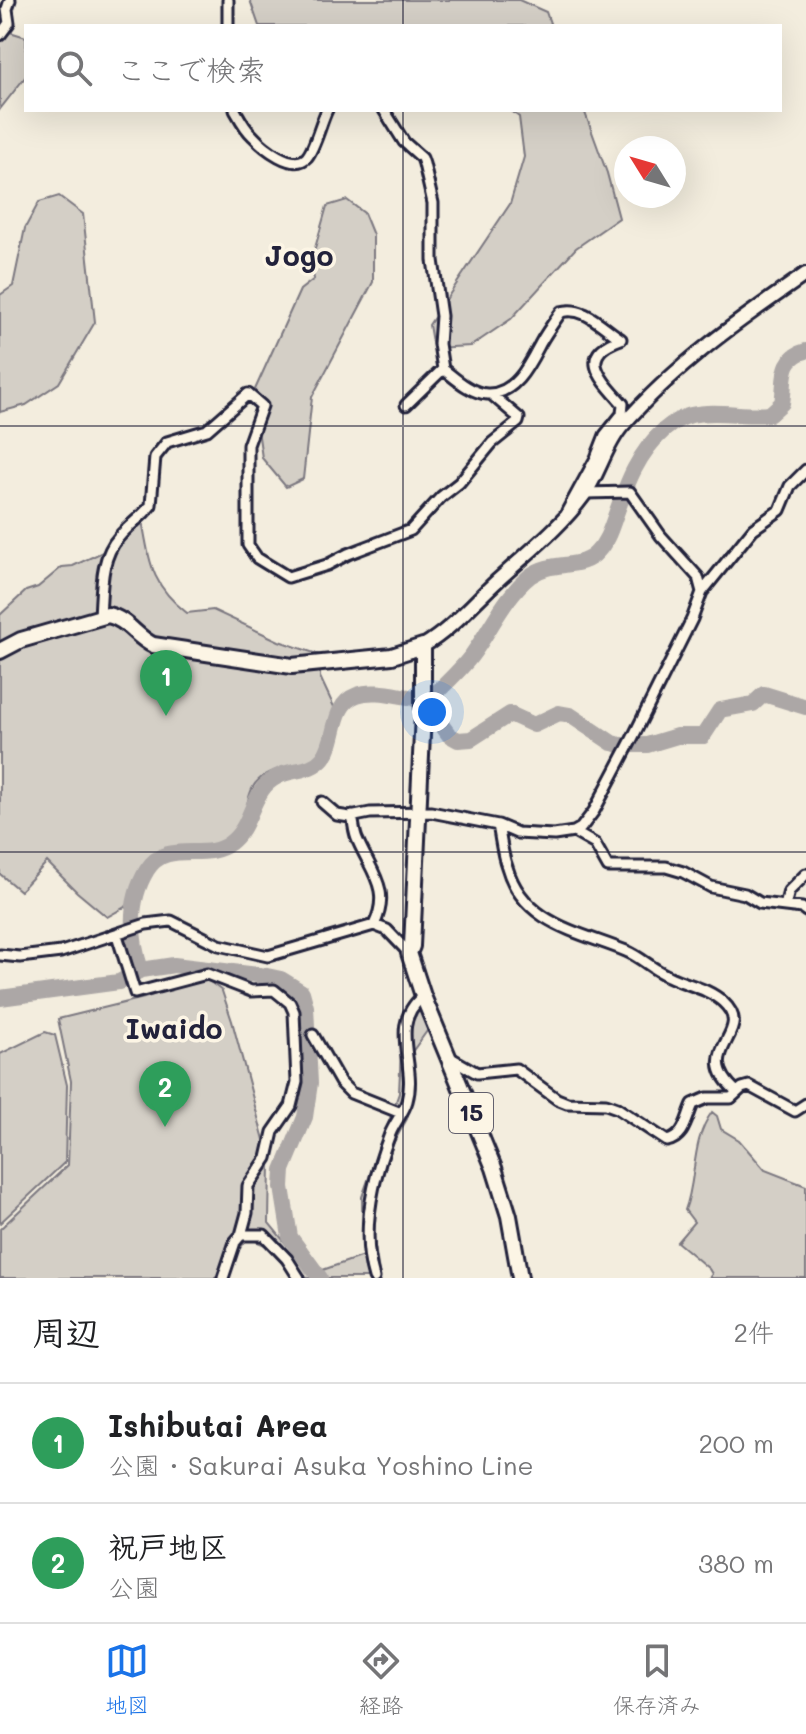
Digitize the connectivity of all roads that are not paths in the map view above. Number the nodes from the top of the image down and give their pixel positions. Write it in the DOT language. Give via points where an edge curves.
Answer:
graph roads {
  1 [pos="10,0"];
  2 [pos="228,0"];
  3 [pos="228,24"];
  4 [pos="0,35"];
  5 [pos="236,112"];
  6 [pos="326,112"];
  7 [pos="385,112"];
  8 [pos="806,274"];
  9 [pos="443,369"];
  10 [pos="491,394"];
  11 [pos="406,405"];
  12 [pos="806,470"];
  13 [pos="585,493"];
  14 [pos="564,518"];
  15 [pos="702,592"];
  16 [pos="100,616"];
  17 [pos="423,646"];
  18 [pos="0,651"];
  19 [pos="322,802"];
  20 [pos="419,813"];
  21 [pos="352,816"];
  22 [pos="498,825"];
  23 [pos="574,832"];
  24 [pos="806,874"];
  25 [pos="785,906"];
  26 [pos="806,911"];
  27 [pos="374,925"];
  28 [pos="117,935"];
  29 [pos="409,953"];
  30 [pos="0,955"];
  31 [pos="423,996"];
  32 [pos="313,1035"];
  33 [pos="447,1056"];
  34 [pos="737,1092"];
  35 [pos="806,1104"];
  36 [pos="401,1113"];
  37 [pos="241,1235"];
  38 [pos="223,1278"];
  39 [pos="299,1278"];
  40 [pos="374,1278"];
  41 [pos="520,1278"];
  1 -- 4 [label="street" via="9,23"];
  2 -- 3 [label="street"];
  5 -- 6 [label="street" via="253,137 296,162 308,156"];
  7 -- 9 [label="street" via="404,142 422,158 433,203"];
  8 -- 13 [label="main road" via="710,342 670,378 621,427"];
  9 -- 10 [label="street" via="473,390"];
  9 -- 11 [label="street"];
  10 -- 14 [label="street" via="519,379 561,312 573,308 585,313 621,339 597,353 595,362 597,374 623,404 622,414 605,435"];
  10 -- 16 [label="street" via="512,410 518,422 411,530 288,577 257,558 248,545 248,445 262,406 248,394 207,430 167,442 155,457 151,505 116,540 107,558"];
  12 -- 15 [label="street" via="790,486 780,510 753,529"];
  13 -- 14 [label="main road"];
  13 -- 15 [label="street" via="630,492 698,577"];
  14 -- 17 [label="main road"];
  15 -- 23 [label="street" via="601,799"];
  16 -- 17 [label="main road" via="120,618 158,647 271,665 392,656"];
  16 -- 18 [label="main road"];
  17 -- 20 [label="main road, 15"];
  19 -- 21 [label="street" via="337,815"];
  20 -- 21 [label="street"];
  20 -- 22 [label="street" via="449,813"];
  20 -- 29 [label="main road, 15"];
  21 -- 27 [label="street" via="356,839 382,893"];
  22 -- 23 [label="street" via="517,833"];
  22 -- 34 [label="street" via="513,881 552,923 630,952 726,1004 734,1023 718,1062"];
  23 -- 25 [label="street" via="595,844 608,867 666,867 711,887"];
  24 -- 25 [label="street" via="789,891"];
  25 -- 26 [label="street"];
  27 -- 28 [label="street" via="268,956 219,945 171,921"];
  27 -- 29 [label="street" via="387,930"];
  28 -- 30 [label="street" via="61,952"];
  28 -- 37 [label="street" via="135,993 207,974 251,991 274,990 290,1003 297,1082 267,1158 248,1186"];
  29 -- 31 [label="main road, 15"];
  31 -- 33 [label="main road, 15"];
  31 -- 36 [label="street" via="405,1023 409,1085"];
  32 -- 36 [label="street" via="351,1093"];
  33 -- 34 [label="street" via="477,1073 516,1069 567,1103 617,1108 667,1141 683,1131 693,1104 731,1098"];
  33 -- 41 [label="main road, 15" via="494,1168"];
  34 -- 35 [label="street" via="749,1086 795,1111"];
  36 -- 40 [label="street" via="371,1193 368,1259"];
  37 -- 38 [label="street"];
  37 -- 39 [label="street" via="264,1235"];
}
